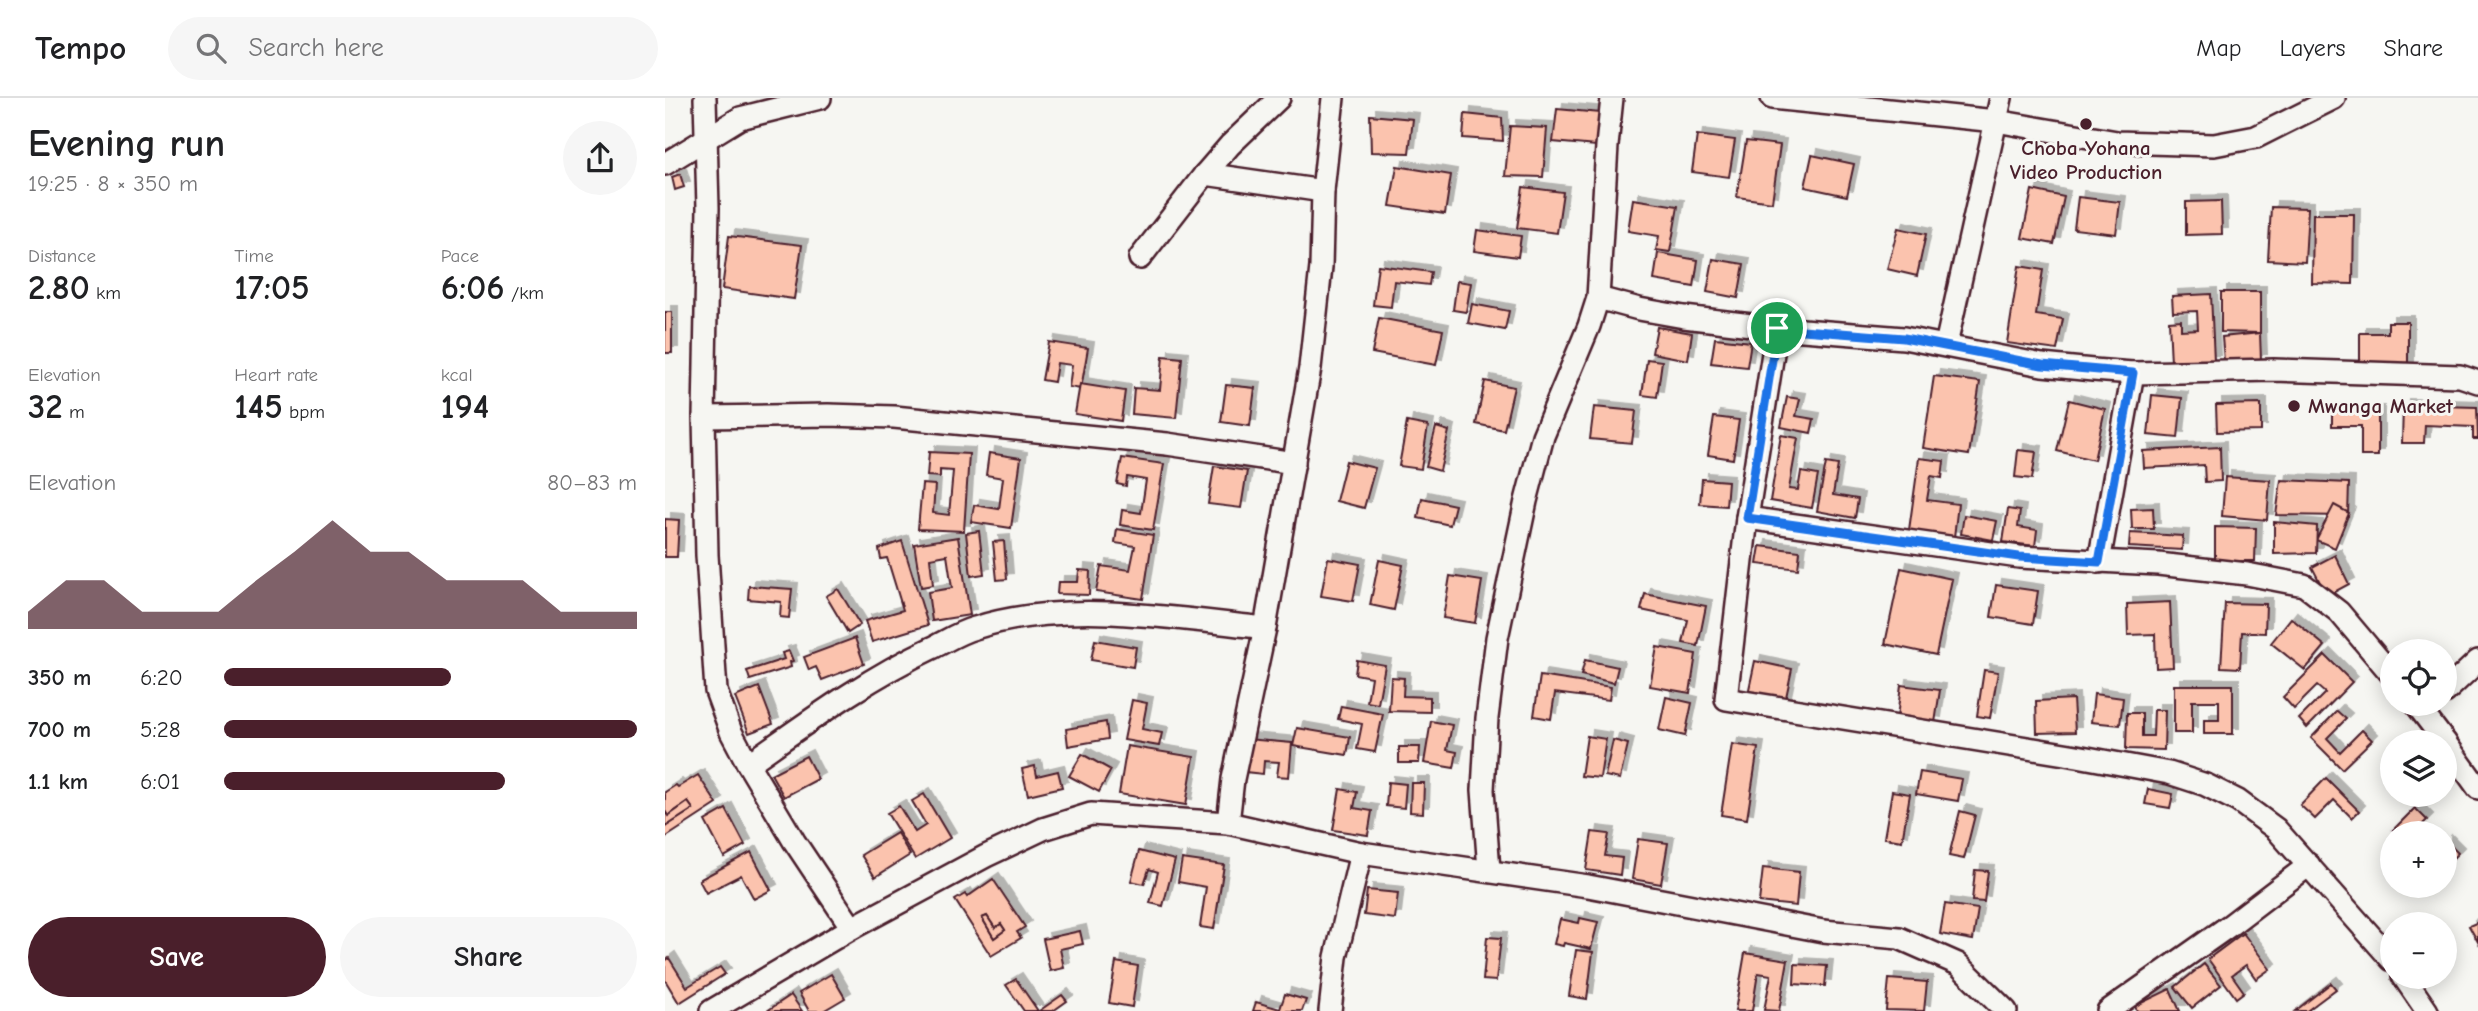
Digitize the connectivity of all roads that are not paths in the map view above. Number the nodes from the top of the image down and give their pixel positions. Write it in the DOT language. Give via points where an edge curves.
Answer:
graph roads {
  1 [pos="705,98"];
  2 [pos="820,98"];
  3 [pos="1279,98"];
  4 [pos="1333,98"];
  5 [pos="1612,98"];
  6 [pos="1772,98"];
  7 [pos="2001,98"];
  8 [pos="2334,98"];
  9 [pos="1996,121"];
  10 [pos="706,137"];
  11 [pos="665,164"];
  12 [pos="1205,174"];
  13 [pos="1323,191"];
  14 [pos="1140,258"];
  15 [pos="1598,298"];
  16 [pos="1777,328"];
  17 [pos="1946,345"];
  18 [pos="2133,373"];
  19 [pos="2478,382"];
  20 [pos="704,417"];
  21 [pos="1294,463"];
  22 [pos="1747,518"];
  23 [pos="2099,562"];
  24 [pos="1265,628"];
  25 [pos="2380,661"];
  26 [pos="2478,662"];
  27 [pos="2457,681"];
  28 [pos="2457,759"];
  29 [pos="748,764"];
  30 [pos="2478,788"];
  31 [pos="1228,822"];
  32 [pos="1361,853"];
  33 [pos="2309,864"];
  34 [pos="1489,870"];
  35 [pos="852,928"];
  36 [pos="2380,946"];
  37 [pos="2412,989"];
  38 [pos="711,1011"];
  39 [pos="1330,1011"];
  40 [pos="2006,1011"];
  41 [pos="2108,1011"];
  42 [pos="2427,1011"];
  1 -- 10 [label="street"];
  2 -- 10 [label="street" via="740,118"];
  3 -- 12 [label="street"];
  4 -- 13 [label="street"];
  5 -- 15 [label="street"];
  6 -- 9 [label="street"];
  7 -- 9 [label="street"];
  8 -- 9 [label="street" via="2256,137 2214,145 2117,142"];
  9 -- 17 [label="street"];
  10 -- 11 [label="street"];
  10 -- 20 [label="street"];
  12 -- 13 [label="street"];
  12 -- 14 [label="street"];
  13 -- 21 [label="street" via="1316,318"];
  15 -- 16 [label="street" via="1684,317"];
  15 -- 34 [label="street" via="1543,436 1497,638 1483,790"];
  16 -- 17 [label="street"];
  16 -- 22 [label="street"];
  17 -- 18 [label="street" via="2042,365"];
  18 -- 19 [label="street" via="2274,370 2460,376"];
  18 -- 23 [label="street"];
  20 -- 21 [label="street" via="894,417 1167,444"];
  20 -- 29 [label="street" via="716,691"];
  21 -- 24 [label="street"];
  22 -- 23 [label="street" via="2019,557"];
  22 -- 33 [label="street" via="1726,699 2169,773 2238,801 2276,830"];
  23 -- 25 [label="street" via="2248,573 2304,585 2339,612"];
  24 -- 29 [label="street" via="1093,613 1030,616 976,627 851,692"];
  24 -- 31 [label="street"];
  26 -- 27 [label="street"];
  28 -- 30 [label="street"];
  29 -- 35 [label="street"];
  31 -- 32 [label="street"];
  31 -- 35 [label="street" via="1091,814 1043,829 986,856"];
  32 -- 34 [label="street"];
  32 -- 39 [label="street" via="1336,957"];
  33 -- 36 [label="street"];
  33 -- 41 [label="street"];
  34 -- 40 [label="street" via="1823,931 1899,938 1958,964"];
  35 -- 38 [label="street"];
  37 -- 42 [label="street"];
}
